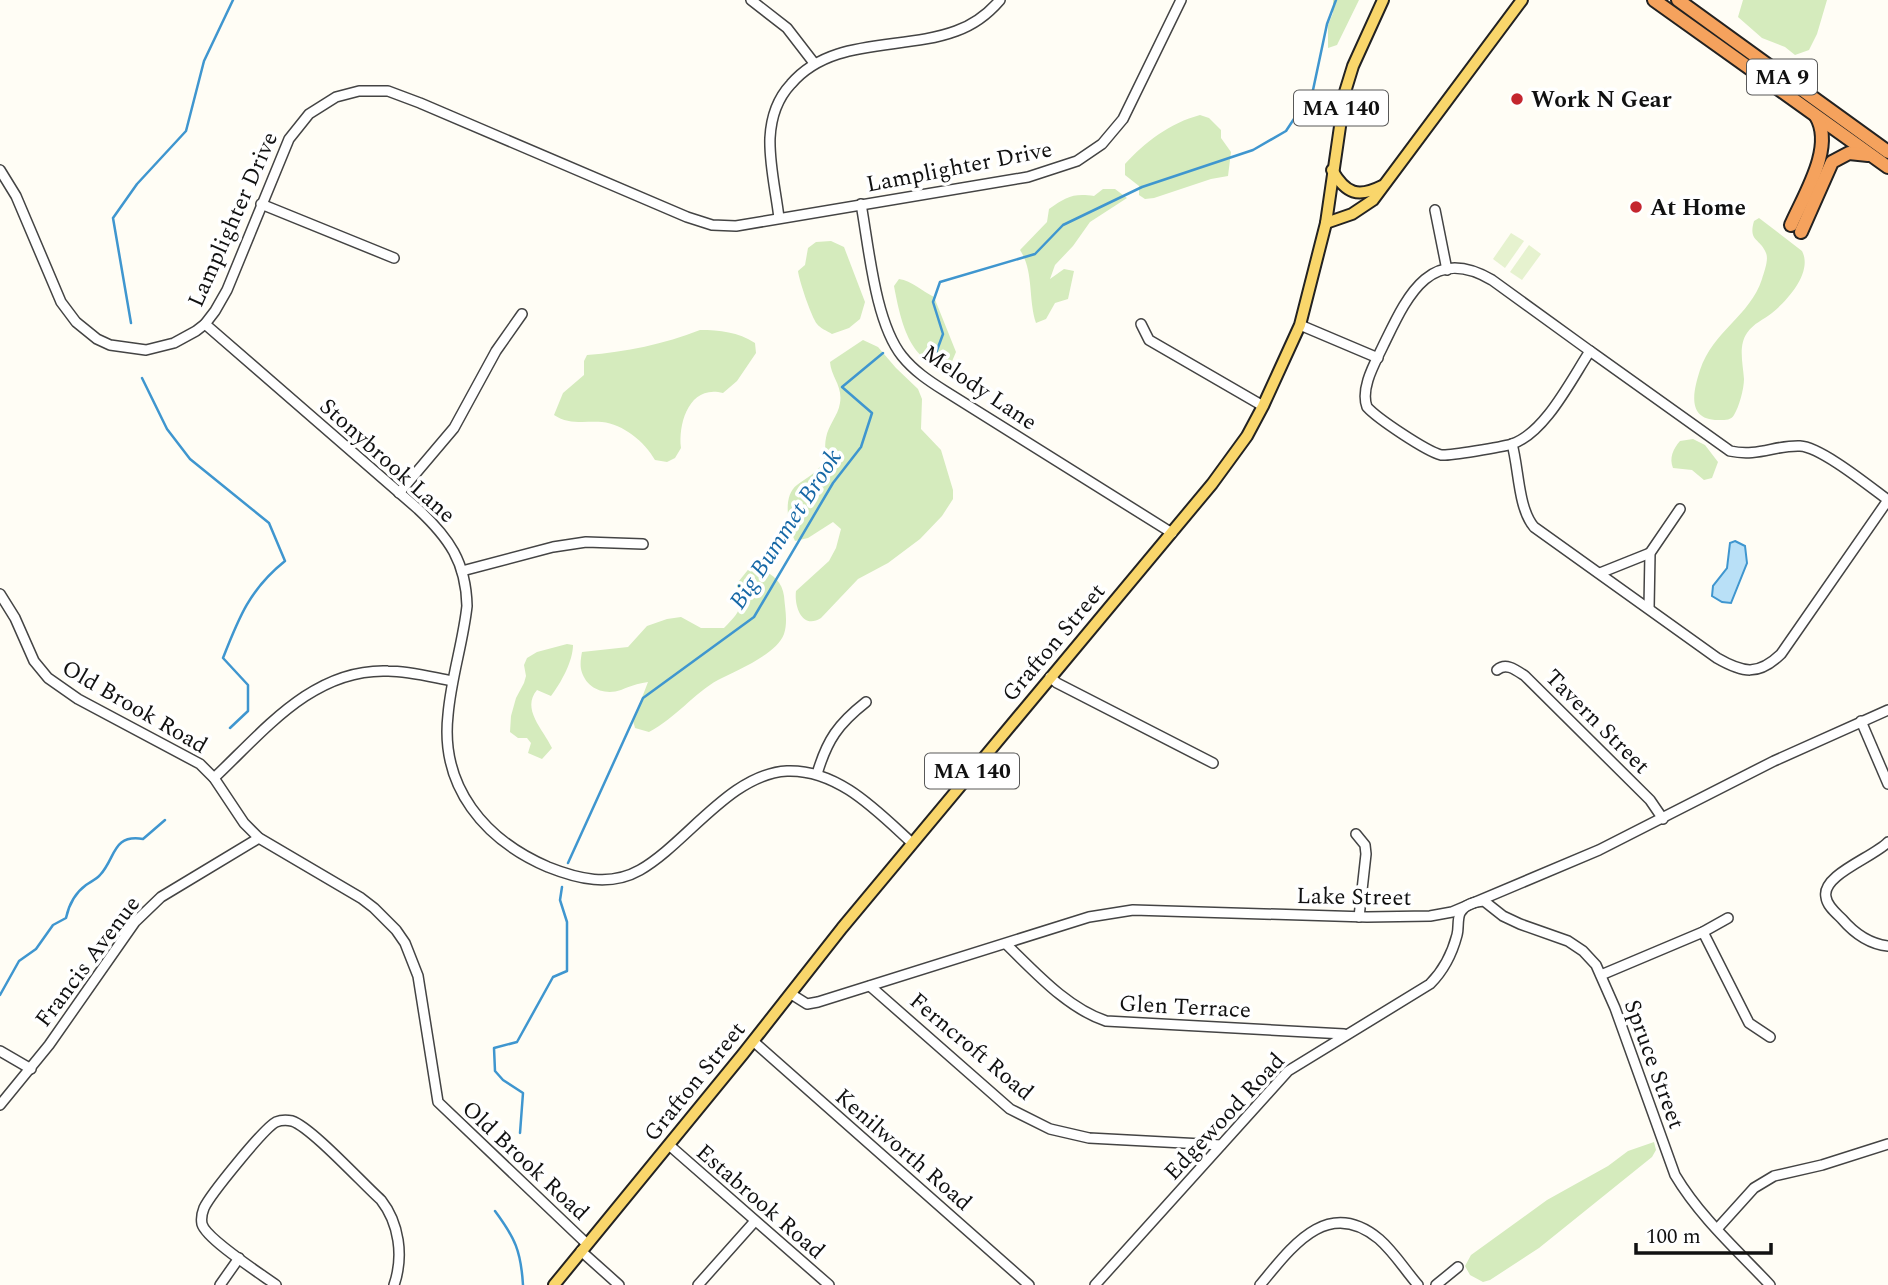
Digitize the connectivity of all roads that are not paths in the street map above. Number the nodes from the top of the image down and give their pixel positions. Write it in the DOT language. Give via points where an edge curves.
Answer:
graph roads {
  1 [pos="751,0"];
  2 [pos="1000,0"];
  3 [pos="1181,0"];
  4 [pos="1383,0"];
  5 [pos="1522,0"];
  6 [pos="1654,0"];
  7 [pos="1678,0"];
  8 [pos="814,63"];
  9 [pos="1816,116"];
  10 [pos="1861,132"];
  11 [pos="1888,140"];
  12 [pos="1888,152"];
  13 [pos="1873,156"];
  14 [pos="1888,167"];
  15 [pos="0,170"];
  16 [pos="1332,170"];
  17 [pos="1385,184"];
  18 [pos="261,204"];
  19 [pos="861,204"];
  20 [pos="1435,210"];
  21 [pos="779,218"];
  22 [pos="1326,223"];
  23 [pos="394,258"];
  24 [pos="1447,270"];
  25 [pos="522,314"];
  26 [pos="205,324"];
  27 [pos="1141,324"];
  28 [pos="1300,325"];
  29 [pos="1590,351"];
  30 [pos="1378,358"];
  31 [pos="1263,407"];
  32 [pos="1512,444"];
  33 [pos="399,493"];
  34 [pos="1888,500"];
  35 [pos="1680,509"];
  36 [pos="1172,533"];
  37 [pos="643,544"];
  38 [pos="1650,553"];
  39 [pos="462,571"];
  40 [pos="1600,573"];
  41 [pos="0,594"];
  42 [pos="1649,608"];
  43 [pos="1497,670"];
  44 [pos="1051,677"];
  45 [pos="452,681"];
  46 [pos="866,702"];
  47 [pos="1888,710"];
  48 [pos="1861,721"];
  49 [pos="1213,764"];
  50 [pos="817,774"];
  51 [pos="214,778"];
  52 [pos="1888,784"];
  53 [pos="1663,819"];
  54 [pos="1356,834"];
  55 [pos="259,838"];
  56 [pos="1888,842"];
  57 [pos="912,843"];
  58 [pos="1472,902"];
  59 [pos="1359,917"];
  60 [pos="1728,918"];
  61 [pos="1703,932"];
  62 [pos="1006,944"];
  63 [pos="1888,946"];
  64 [pos="1601,975"];
  65 [pos="870,986"];
  66 [pos="791,994"];
  67 [pos="1346,1035"];
  68 [pos="1770,1037"];
  69 [pos="753,1041"];
  70 [pos="0,1051"];
  71 [pos="31,1069"];
  72 [pos="0,1105"];
  73 [pos="1888,1144"];
  74 [pos="669,1145"];
  75 [pos="1221,1145"];
  76 [pos="755,1221"];
  77 [pos="1717,1229"];
  78 [pos="584,1248"];
  79 [pos="239,1258"];
  80 [pos="1458,1268"];
  81 [pos="220,1285"];
  82 [pos="276,1285"];
  83 [pos="394,1285"];
  84 [pos="554,1285"];
  85 [pos="619,1285"];
  86 [pos="698,1285"];
  87 [pos="829,1285"];
  88 [pos="1030,1285"];
  89 [pos="1095,1285"];
  90 [pos="1260,1285"];
  91 [pos="1418,1285"];
  92 [pos="1436,1285"];
  93 [pos="1770,1285"];
  1 -- 8 [label="street" via="787,28"];
  2 -- 8 [label="street" via="973,23 952,32 849,51"];
  3 -- 19 [label="street, Lamplighter Drive" via="1132,103 1113,133 1090,153 1036,175"];
  4 -- 16 [label="main road, MA 140" via="1345,92"];
  5 -- 17 [label="main road"];
  6 -- 9 [label="highway, MA 9"];
  7 -- 10 [label="highway, MA 9"];
  8 -- 21 [label="street" via="788,87 775,111 770,150"];
  9 -- 13 [label="highway, MA 9"];
  9 -- 13 [label="highway" via="1822,132 1821,152 1796,229 1832,162 1851,153"];
  10 -- 11 [label="highway"];
  10 -- 12 [label="highway, MA 9"];
  13 -- 14 [label="highway, MA 9"];
  15 -- 26 [label="street, Lamplighter Drive" via="16,196 61,302 85,330 110,345 146,350 174,343"];
  16 -- 17 [label="main road" via="1341,184 1358,193"];
  16 -- 22 [label="main road, MA 140"];
  17 -- 22 [label="main road" via="1360,210"];
  18 -- 21 [label="street, Lamplighter Drive" via="289,139 309,114 336,97 375,90 420,103 699,221 736,226"];
  18 -- 23 [label="street"];
  18 -- 26 [label="street, Lamplighter Drive" via="227,290"];
  19 -- 21 [label="street, Lamplighter Drive"];
  19 -- 36 [label="street, Melody Lane" via="882,317 904,359 945,391"];
  20 -- 24 [label="street"];
  22 -- 28 [label="main road, Grafton Street / MA 140"];
  24 -- 29 [label="street" via="1468,269 1486,276"];
  24 -- 30 [label="street" via="1427,277 1413,290"];
  25 -- 33 [label="street" via="454,428"];
  26 -- 33 [label="street, Stonybrook Lane"];
  27 -- 31 [label="street" via="1149,340"];
  28 -- 30 [label="street"];
  28 -- 31 [label="main road, Grafton Street / MA 140"];
  29 -- 32 [label="street" via="1544,419 1528,436"];
  29 -- 34 [label="street" via="1730,451 1812,448"];
  30 -- 32 [label="street" via="1366,404 1372,413 1418,443 1447,455"];
  31 -- 36 [label="main road, Grafton Street / MA 140" via="1247,436"];
  32 -- 40 [label="street" via="1531,525"];
  33 -- 39 [label="street, Stonybrook Lane" via="447,538"];
  34 -- 42 [label="street" via="1795,636 1764,667 1730,666"];
  35 -- 38 [label="street"];
  36 -- 44 [label="main road, Grafton Street / MA 140"];
  37 -- 39 [label="street" via="586,542"];
  38 -- 40 [label="street"];
  38 -- 42 [label="street"];
  39 -- 45 [label="street, Stonybrook Lane" via="467,606"];
  40 -- 42 [label="street"];
  41 -- 51 [label="street, Old Brook Road" via="34,661 48,678 78,699 200,764"];
  43 -- 53 [label="street, Tavern Street" via="1508,666 1525,676 1650,800"];
  44 -- 49 [label="street"];
  44 -- 57 [label="main road, Grafton Street / MA 140"];
  45 -- 50 [label="street, Stonybrook Lane" via="449,753 465,798 509,847 578,878 620,879 638,871 759,778 784,771"];
  45 -- 51 [label="street" via="389,671 340,677 304,695"];
  46 -- 50 [label="street" via="831,737"];
  47 -- 48 [label="street, Lake Street"];
  48 -- 52 [label="street"];
  48 -- 53 [label="street, Lake Street"];
  50 -- 57 [label="street, Stonybrook Lane" via="852,792"];
  51 -- 55 [label="street, Old Brook Road"];
  53 -- 58 [label="street, Lake Street"];
  54 -- 59 [label="street" via="1366,854"];
  55 -- 71 [label="street, Francis Avenue" via="150,906"];
  55 -- 78 [label="street, Old Brook Road" via="361,898 396,930 420,983 438,1102"];
  56 -- 63 [label="street" via="1833,878 1825,896 1853,930 1872,943"];
  57 -- 66 [label="main road, Grafton Street / MA 140"];
  58 -- 59 [label="street, Lake Street" via="1430,916"];
  58 -- 64 [label="street, Spruce Street" via="1484,901 1520,924 1568,941 1583,951"];
  58 -- 67 [label="street, Edgewood Road" via="1460,914 1459,932 1438,976"];
  59 -- 62 [label="street, Lake Street" via="1133,910 1089,917"];
  60 -- 61 [label="street"];
  61 -- 64 [label="street"];
  61 -- 68 [label="street" via="1749,1023"];
  62 -- 65 [label="street, Lake Street"];
  62 -- 67 [label="street, Glen Terrace" via="1068,1000 1105,1021"];
  64 -- 77 [label="street, Spruce Street" via="1675,1175"];
  65 -- 66 [label="street, Lake Street" via="810,1004"];
  65 -- 75 [label="street, Ferncroft Road" via="1010,1108 1050,1129 1089,1138"];
  66 -- 69 [label="main road, Grafton Street / MA 140"];
  67 -- 75 [label="street, Edgewood Road" via="1288,1071"];
  69 -- 74 [label="main road, Grafton Street / MA 140"];
  69 -- 88 [label="street, Kenilworth Road"];
  70 -- 71 [label="street"];
  71 -- 72 [label="street, Francis Avenue"];
  73 -- 77 [label="street" via="1774,1177 1754,1188"];
  74 -- 76 [label="street, Estabrook Road"];
  74 -- 78 [label="main road, Grafton Street / MA 140"];
  75 -- 89 [label="street, Edgewood Road"];
  76 -- 86 [label="street"];
  76 -- 87 [label="street, Estabrook Road"];
  77 -- 93 [label="street, Spruce Street"];
  78 -- 84 [label="main road, Grafton Street / MA 140"];
  78 -- 85 [label="street, Old Brook Road"];
  79 -- 81 [label="street"];
  79 -- 82 [label="street"];
  79 -- 83 [label="street" via="206,1233 204,1209 268,1128 280,1121 293,1121 389,1211 398,1238"];
  80 -- 92 [label="street"];
  90 -- 91 [label="street" via="1292,1247 1320,1227 1336,1223 1359,1227 1379,1240"];
}
